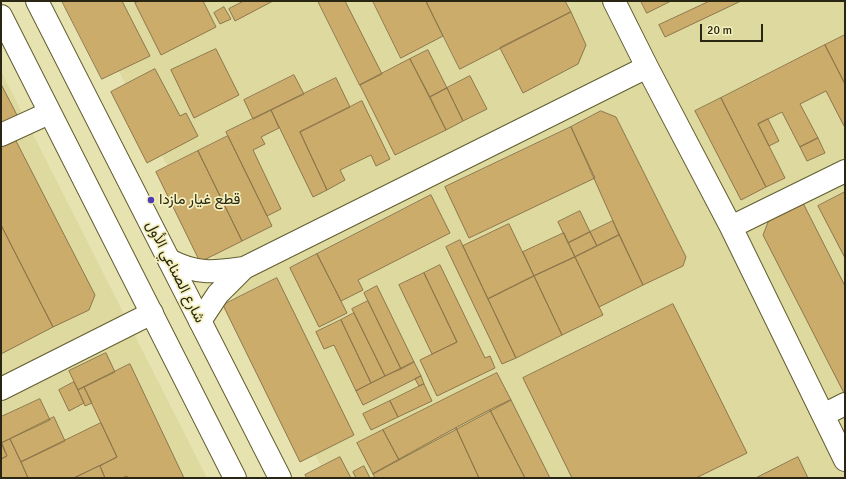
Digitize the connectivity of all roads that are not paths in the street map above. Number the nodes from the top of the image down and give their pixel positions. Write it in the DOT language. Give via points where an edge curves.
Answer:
graph roads {
  1 [pos="38,1"];
  2 [pos="614,1"];
  3 [pos="1,16"];
  4 [pos="647,67"];
  5 [pos="49,113"];
  6 [pos="1,135"];
  7 [pos="845,171"];
  8 [pos="731,227"];
  9 [pos="169,260"];
  10 [pos="244,268"];
  11 [pos="152,313"];
  12 [pos="200,321"];
  13 [pos="1,389"];
  14 [pos="845,404"];
  15 [pos="823,416"];
  16 [pos="845,460"];
  17 [pos="235,478"];
  18 [pos="280,478"];
  1 -- 9 [label="main road, شارع الصناعي الأول"];
  2 -- 4 [label="main road"];
  3 -- 5 [label="main road"];
  4 -- 8 [label="main road"];
  4 -- 10 [label="main road"];
  5 -- 6 [label="main road"];
  5 -- 11 [label="main road"];
  7 -- 8 [label="main road"];
  8 -- 15 [label="main road"];
  9 -- 10 [label="main road" via="197,271 214,272"];
  9 -- 12 [label="main road, شارع الصناعي الأول"];
  10 -- 12 [label="main road" via="218,294"];
  11 -- 13 [label="main road"];
  11 -- 17 [label="main road"];
  12 -- 18 [label="main road, شارع الصناعي الأول"];
  14 -- 15 [label="main road"];
  15 -- 16 [label="main road"];
}
